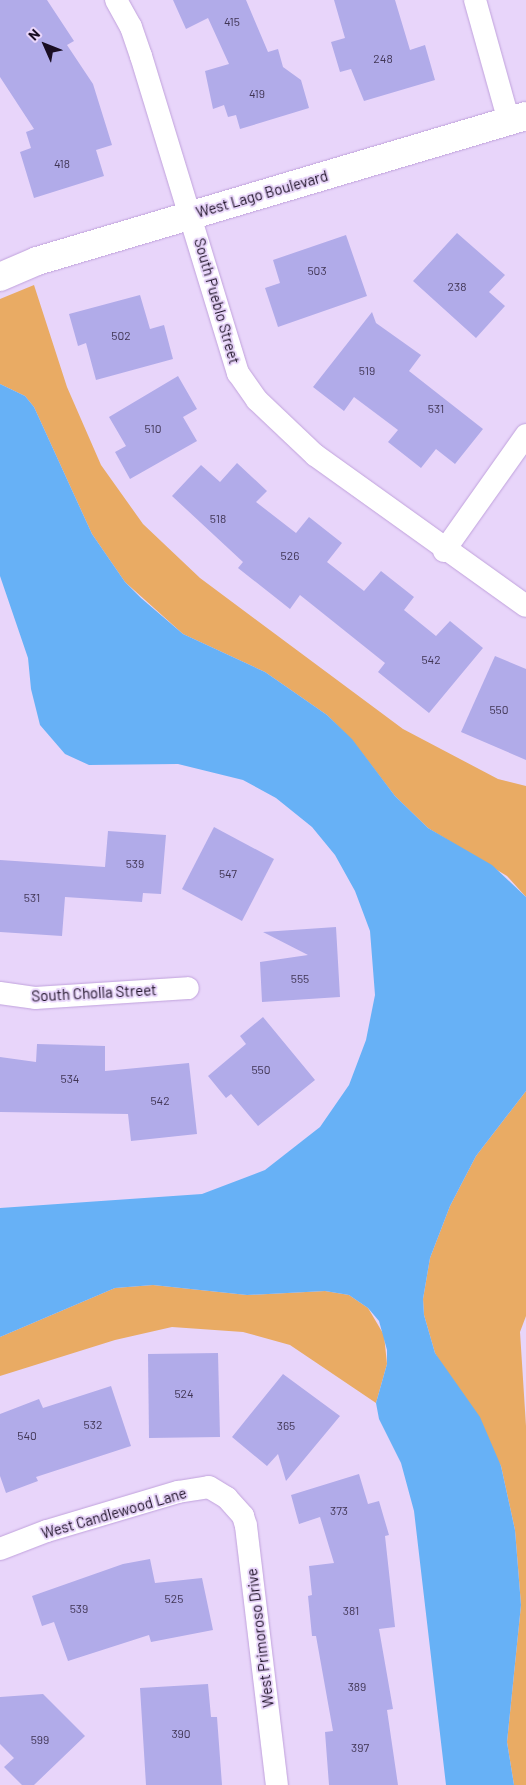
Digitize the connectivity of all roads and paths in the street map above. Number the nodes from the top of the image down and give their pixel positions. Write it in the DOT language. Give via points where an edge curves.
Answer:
graph roads {
  1 [pos="116,0"];
  2 [pos="475,0"];
  3 [pos="517,119"];
  4 [pos="192,214"];
  5 [pos="0,277"];
  6 [pos="526,435"];
  7 [pos="444,550"];
  8 [pos="526,606"];
  9 [pos="188,988"];
  10 [pos="0,992"];
  11 [pos="227,1498"];
  12 [pos="0,1549"];
  13 [pos="277,1785"];
  1 -- 4 [label="street, South Pueblo Street" via="131,27"];
  2 -- 3 [label="street"];
  3 -- 4 [label="street, West Lago Boulevard"];
  4 -- 5 [label="street, West Lago Boulevard" via="37,261"];
  4 -- 7 [label="street, South Pueblo Street" via="238,373 257,400 315,455"];
  6 -- 7 [label="street"];
  7 -- 8 [label="street"];
  9 -- 10 [label="street, South Cholla Street" via="35,998"];
  11 -- 12 [label="street, West Candlewood Lane" via="209,1487 178,1492 47,1531"];
  11 -- 13 [label="street, West Primoroso Drive" via="243,1516 246,1526"];
}
